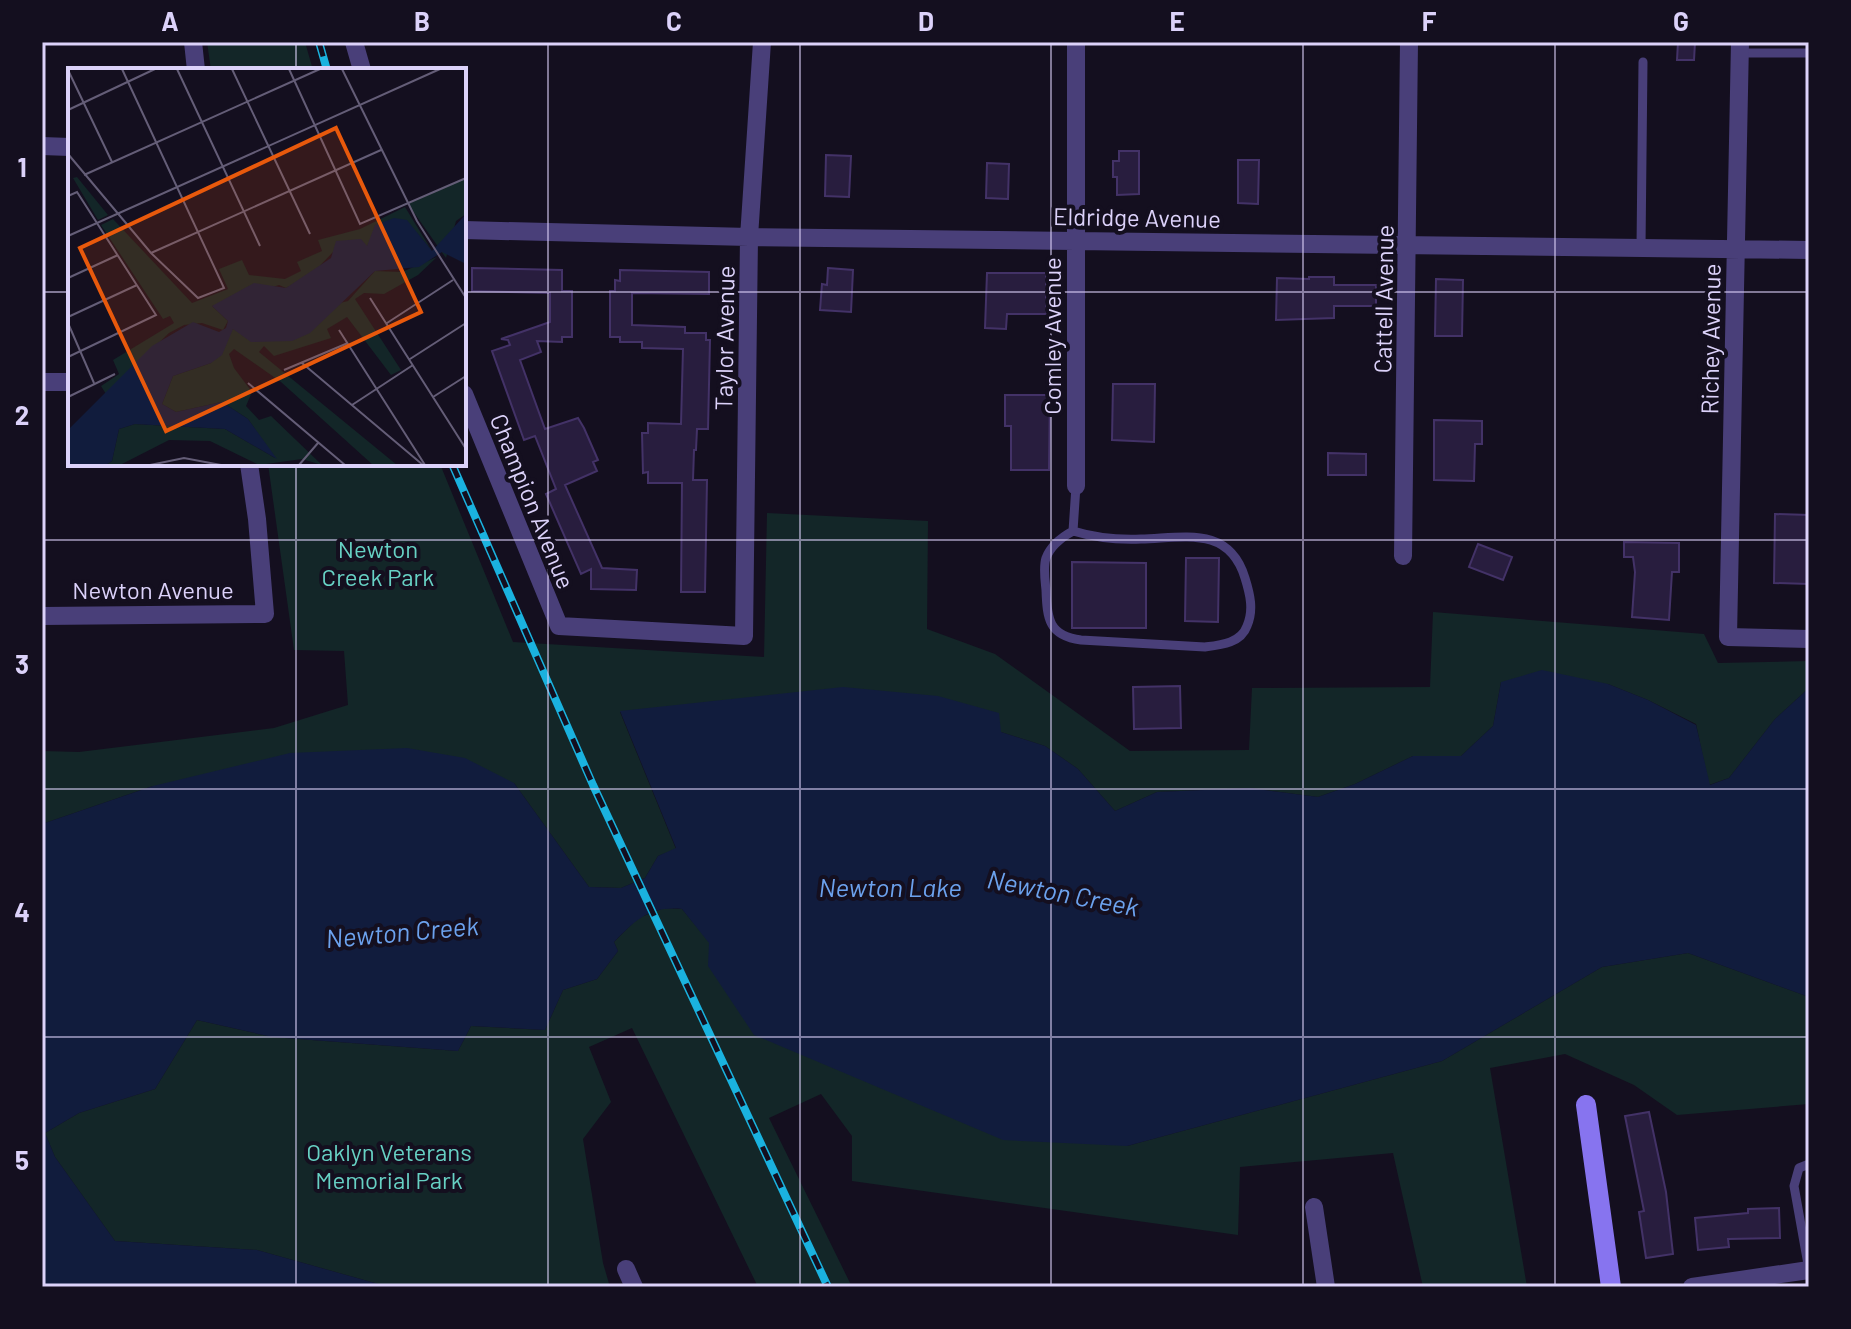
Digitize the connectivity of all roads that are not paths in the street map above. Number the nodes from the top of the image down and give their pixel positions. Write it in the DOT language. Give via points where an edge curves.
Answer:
graph roads {
  1 [pos="193,42"];
  2 [pos="354,42"];
  3 [pos="762,42"];
  4 [pos="1076,42"];
  5 [pos="1409,42"];
  6 [pos="1740,47"];
  7 [pos="1809,53"];
  8 [pos="1643,62"];
  9 [pos="196,68"];
  10 [pos="361,68"];
  11 [pos="42,146"];
  12 [pos="68,147"];
  13 [pos="466,230"];
  14 [pos="749,237"];
  15 [pos="1074,240"];
  16 [pos="1408,243"];
  17 [pos="1641,247"];
  18 [pos="1736,248"];
  19 [pos="1809,250"];
  20 [pos="42,382"];
  21 [pos="68,382"];
  22 [pos="466,399"];
  23 [pos="249,466"];
  24 [pos="1076,486"];
  25 [pos="1073,531"];
  26 [pos="1403,556"];
  27 [pos="42,616"];
  28 [pos="559,626"];
  29 [pos="1809,639"];
  30 [pos="1586,1105"];
  31 [pos="1809,1164"];
  32 [pos="1314,1207"];
  33 [pos="626,1269"];
  34 [pos="1809,1270"];
  35 [pos="634,1287"];
  36 [pos="1326,1287"];
  37 [pos="1611,1287"];
  38 [pos="1692,1287"];
  1 -- 9 [label="street"];
  2 -- 10 [label="street"];
  3 -- 14 [label="street, Taylor Avenue"];
  4 -- 15 [label="street, Comley Avenue"];
  5 -- 16 [label="street, Cattell Avenue"];
  6 -- 7 [label="lane"];
  6 -- 18 [label="street, Richey Avenue"];
  8 -- 17 [label="lane"];
  11 -- 12 [label="street"];
  13 -- 14 [label="street, Eldridge Avenue"];
  14 -- 15 [label="street, Eldridge Avenue"];
  14 -- 28 [label="street, Taylor Avenue" via="744,636"];
  15 -- 16 [label="street, Eldridge Avenue"];
  15 -- 24 [label="street, Comley Avenue"];
  16 -- 17 [label="street, Eldridge Avenue"];
  16 -- 26 [label="street, Cattell Avenue"];
  17 -- 18 [label="street, Eldridge Avenue"];
  18 -- 19 [label="street, Eldridge Avenue"];
  18 -- 29 [label="street, Richey Avenue" via="1728,637"];
  20 -- 21 [label="street"];
  22 -- 28 [label="street, Champion Avenue"];
  23 -- 27 [label="street, Newton Avenue" via="265,614"];
  24 -- 25 [label="lane"];
  25 -- 25 [label="lane" via="1046,558 1049,618 1065,638 1205,647 1225,644 1246,631 1251,599 1242,568 1227,548 1198,536 1106,539"];
  30 -- 37 [label="street"];
  31 -- 34 [label="lane" via="1799,1168 1794,1186"];
  32 -- 36 [label="street"];
  33 -- 35 [label="street"];
  34 -- 38 [label="street"];
}
